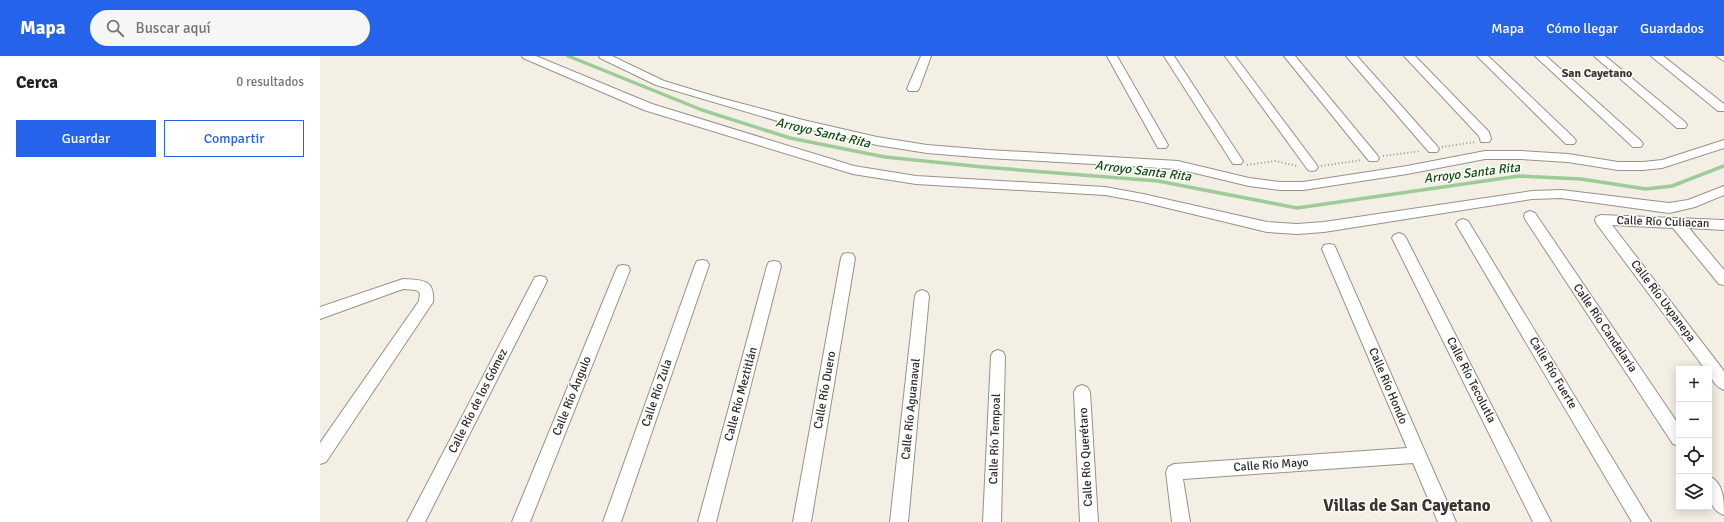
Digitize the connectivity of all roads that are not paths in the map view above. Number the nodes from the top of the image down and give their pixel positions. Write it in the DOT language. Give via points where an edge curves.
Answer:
graph roads {
  1 [pos="527,56"];
  2 [pos="604,56"];
  3 [pos="926,56"];
  4 [pos="1112,56"];
  5 [pos="1170,56"];
  6 [pos="1230,56"];
  7 [pos="1289,56"];
  8 [pos="1350,56"];
  9 [pos="1409,56"];
  10 [pos="1482,56"];
  11 [pos="1540,56"];
  12 [pos="1598,56"];
  13 [pos="1656,56"];
  14 [pos="1721,56"];
  15 [pos="1724,58"];
  16 [pos="913,89"];
  17 [pos="1722,108"];
  18 [pos="1681,125"];
  19 [pos="1485,139"];
  20 [pos="1570,141"];
  21 [pos="1637,144"];
  22 [pos="1724,144"];
  23 [pos="1162,145"];
  24 [pos="1433,149"];
  25 [pos="1373,158"];
  26 [pos="1237,161"];
  27 [pos="1312,167"];
  28 [pos="1724,190"];
  29 [pos="1530,216"];
  30 [pos="1601,220"];
  31 [pos="1677,223"];
  32 [pos="1464,224"];
  33 [pos="1724,225"];
  34 [pos="1399,238"];
  35 [pos="1329,249"];
  36 [pos="848,258"];
  37 [pos="702,264"];
  38 [pos="774,266"];
  39 [pos="623,270"];
  40 [pos="1723,276"];
  41 [pos="540,281"];
  42 [pos="922,296"];
  43 [pos="320,313"];
  44 [pos="998,356"];
  45 [pos="1724,383"];
  46 [pos="1082,392"];
  47 [pos="1678,438"];
  48 [pos="1418,455"];
  49 [pos="320,457"];
  50 [pos="1712,489"];
  51 [pos="1724,507"];
  52 [pos="416,522"];
  53 [pos="521,522"];
  54 [pos="612,522"];
  55 [pos="707,522"];
  56 [pos="802,522"];
  57 [pos="899,522"];
  58 [pos="992,522"];
  59 [pos="1089,522"];
  60 [pos="1181,522"];
  61 [pos="1447,522"];
  62 [pos="1542,522"];
  63 [pos="1642,522"];
  1 -- 28 [label="street" via="648,107 854,170 916,180 1105,191 1268,227 1296,229 1324,226 1532,195 1561,194 1669,208 1690,204"];
  2 -- 22 [label="street" via="660,83 802,124 877,141 927,149 988,154 1178,165 1248,182 1280,186 1310,185 1485,155 1568,158 1618,166 1643,166 1662,164"];
  3 -- 16 [label="street"];
  4 -- 23 [label="street"];
  5 -- 26 [label="street"];
  6 -- 27 [label="street"];
  7 -- 25 [label="street"];
  8 -- 24 [label="street"];
  9 -- 19 [label="street" via="1485,135"];
  10 -- 20 [label="street"];
  11 -- 21 [label="street"];
  12 -- 18 [label="street"];
  13 -- 17 [label="street"];
  14 -- 15 [label="street"];
  29 -- 47 [label="street, Calle Río Candelaria"];
  30 -- 31 [label="street, Calle Río Culiacan"];
  30 -- 45 [label="street, Calle Río Uxpanepa"];
  31 -- 33 [label="street, Calle Río Culiacan"];
  31 -- 40 [label="street"];
  32 -- 63 [label="street, Calle Río Fuerte"];
  34 -- 62 [label="street, Calle Río Tecolutla"];
  35 -- 48 [label="street, Calle Río Hondo"];
  36 -- 56 [label="street, Calle Río Duero"];
  37 -- 54 [label="street, Calle Río Zula"];
  38 -- 55 [label="street, Calle Río Meztitlán"];
  39 -- 53 [label="street, Calle Río Ángulo"];
  41 -- 52 [label="street, Calle Río de los Gómez"];
  42 -- 57 [label="street, Calle Río Aguanaval"];
  43 -- 49 [label="street" via="403,284 419,286 427,291 426,302"];
  44 -- 58 [label="street, Calle Río Tempoal"];
  46 -- 59 [label="street, Calle Río Querétaro"];
  48 -- 60 [label="street, Calle Río Mayo" via="1174,472"];
  48 -- 61 [label="street, Calle Río Hondo"];
  50 -- 51 [label="street"];
}
